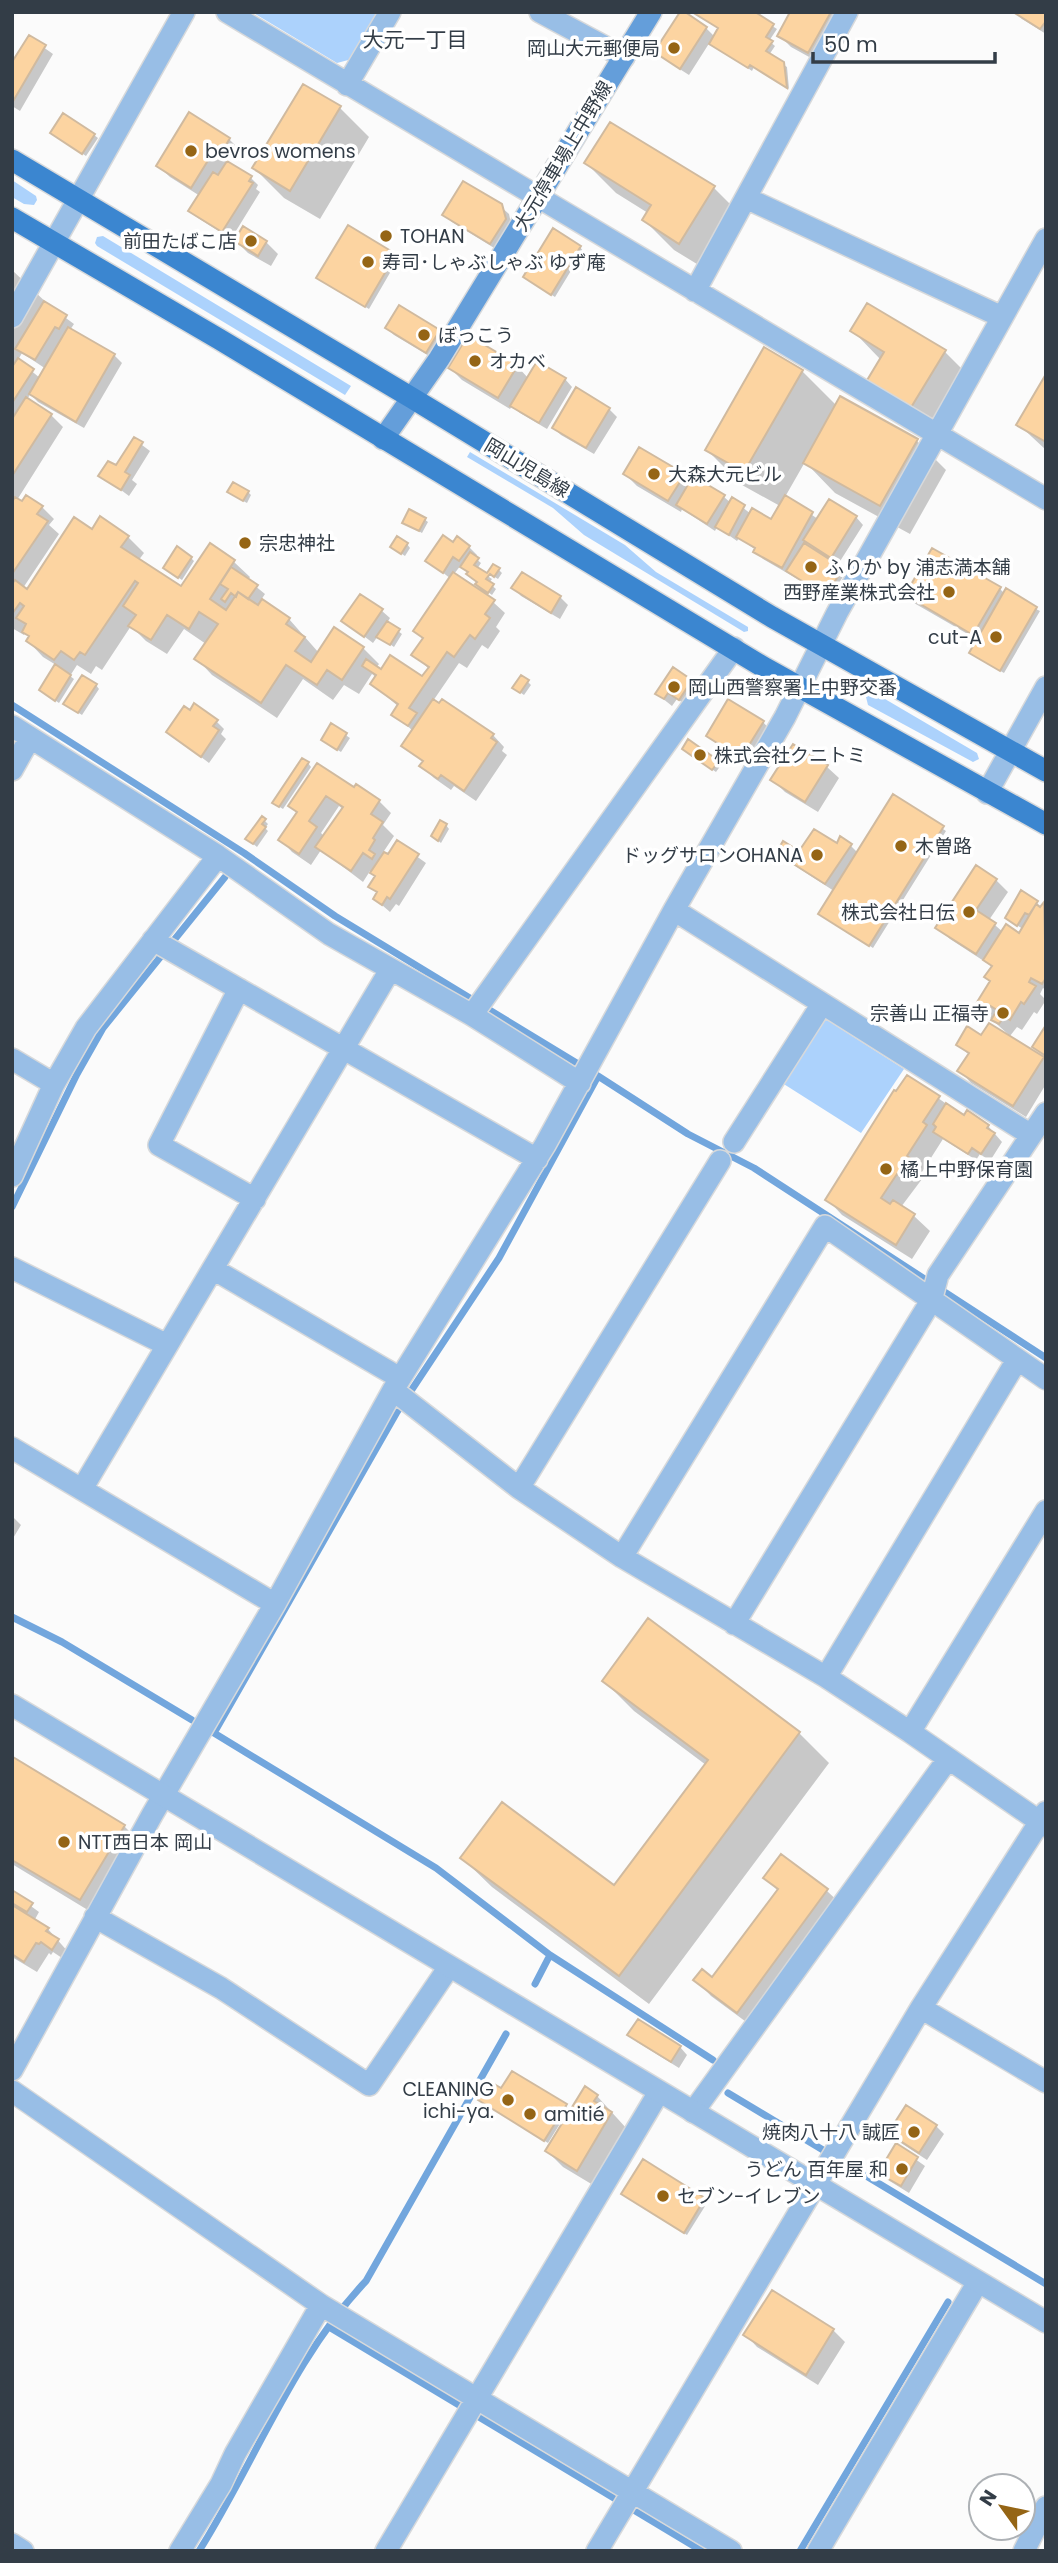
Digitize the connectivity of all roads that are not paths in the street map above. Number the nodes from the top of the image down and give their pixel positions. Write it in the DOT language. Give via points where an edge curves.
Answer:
graph roads {
  1 [pos="184,12"];
  2 [pos="227,12"];
  3 [pos="390,12"];
  4 [pos="540,12"];
  5 [pos="651,12"];
  6 [pos="847,12"];
  7 [pos="624,57"];
  8 [pos="346,85"];
  9 [pos="12,160"];
  10 [pos="537,198"];
  11 [pos="746,198"];
  12 [pos="79,200"];
  13 [pos="12,218"];
  14 [pos="1046,239"];
  15 [pos="55,243"];
  16 [pos="695,291"];
  17 [pos="12,317"];
  18 [pos="1002,317"];
  19 [pos="412,398"];
  20 [pos="937,435"];
  21 [pos="383,439"];
  22 [pos="1046,499"];
  23 [pos="822,643"];
  24 [pos="734,648"];
  25 [pos="800,687"];
  26 [pos="1046,687"];
  27 [pos="12,726"];
  28 [pos="30,738"];
  29 [pos="1010,752"];
  30 [pos="12,770"];
  31 [pos="1046,771"];
  32 [pos="987,793"];
  33 [pos="1046,824"];
  34 [pos="218,856"];
  35 [pos="674,910"];
  36 [pos="162,945"];
  37 [pos="390,971"];
  38 [pos="239,989"];
  39 [pos="822,1004"];
  40 [pos="477,1007"];
  41 [pos="344,1049"];
  42 [pos="12,1059"];
  43 [pos="584,1074"];
  44 [pos="54,1084"];
  45 [pos="1046,1113"];
  46 [pos="1031,1135"];
  47 [pos="734,1142"];
  48 [pos="537,1159"];
  49 [pos="720,1161"];
  50 [pos="12,1176"];
  51 [pos="255,1199"];
  52 [pos="12,1268"];
  53 [pos="213,1269"];
  54 [pos="934,1291"];
  55 [pos="167,1345"];
  56 [pos="1017,1360"];
  57 [pos="1046,1379"];
  58 [pos="400,1392"];
  59 [pos="12,1448"];
  60 [pos="519,1488"];
  61 [pos="82,1489"];
  62 [pos="1046,1511"];
  63 [pos="622,1557"];
  64 [pos="275,1604"];
  65 [pos="734,1624"];
  66 [pos="826,1677"];
  67 [pos="12,1705"];
  68 [pos="910,1732"];
  69 [pos="948,1759"];
  70 [pos="164,1795"];
  71 [pos="1044,1820"];
  72 [pos="95,1917"];
  73 [pos="449,1967"];
  74 [pos="921,2008"];
  75 [pos="12,2070"];
  76 [pos="1046,2082"];
  77 [pos="12,2091"];
  78 [pos="659,2092"];
  79 [pos="693,2112"];
  80 [pos="816,2187"];
  81 [pos="978,2281"];
  82 [pos="331,2311"];
  83 [pos="1046,2322"];
  84 [pos="472,2406"];
  85 [pos="628,2500"];
  86 [pos="1046,2507"];
  87 [pos="12,2544"];
  88 [pos="23,2551"];
  89 [pos="180,2551"];
  90 [pos="386,2551"];
  91 [pos="597,2551"];
  92 [pos="731,2551"];
  93 [pos="818,2551"];
  94 [pos="1024,2551"];
  1 -- 12 [label="street"];
  2 -- 8 [label="street"];
  3 -- 8 [label="street"];
  4 -- 7 [label="street"];
  5 -- 7 [label="main road, 大元停車場上中野線"];
  6 -- 11 [label="street"];
  7 -- 10 [label="main road, 大元停車場上中野線"];
  8 -- 10 [label="street"];
  9 -- 12 [label="main road, 岡山児島線"];
  10 -- 16 [label="street"];
  10 -- 19 [label="main road, 大元停車場上中野線"];
  11 -- 16 [label="street"];
  11 -- 18 [label="street"];
  12 -- 15 [label="street"];
  12 -- 19 [label="main road, 岡山児島線"];
  13 -- 15 [label="main road"];
  14 -- 18 [label="street"];
  15 -- 17 [label="street"];
  15 -- 21 [label="main road"];
  16 -- 20 [label="street"];
  18 -- 20 [label="street"];
  19 -- 21 [label="main road, 大元停車場上中野線"];
  19 -- 23 [label="main road, 岡山児島線"];
  20 -- 22 [label="street"];
  20 -- 23 [label="street"];
  21 -- 24 [label="main road"];
  23 -- 25 [label="street"];
  23 -- 29 [label="main road, 岡山児島線"];
  24 -- 25 [label="main road"];
  24 -- 40 [label="street"];
  25 -- 32 [label="main road"];
  25 -- 35 [label="street"];
  26 -- 29 [label="street"];
  27 -- 28 [label="street"];
  28 -- 30 [label="street"];
  28 -- 34 [label="street"];
  29 -- 31 [label="main road, 岡山児島線"];
  29 -- 32 [label="street"];
  32 -- 33 [label="main road"];
  34 -- 36 [label="street"];
  34 -- 37 [label="street"];
  35 -- 39 [label="street"];
  35 -- 43 [label="street"];
  36 -- 38 [label="street"];
  36 -- 44 [label="street" via="86,1028"];
  37 -- 40 [label="street"];
  37 -- 41 [label="street"];
  38 -- 41 [label="street"];
  38 -- 51 [label="street" via="159,1145"];
  39 -- 46 [label="street"];
  39 -- 47 [label="street"];
  40 -- 43 [label="street"];
  41 -- 48 [label="street"];
  41 -- 51 [label="street"];
  42 -- 44 [label="street"];
  43 -- 48 [label="street"];
  44 -- 50 [label="street"];
  45 -- 46 [label="street"];
  46 -- 54 [label="street"];
  48 -- 58 [label="street"];
  49 -- 60 [label="street"];
  51 -- 53 [label="street"];
  52 -- 55 [label="street"];
  53 -- 55 [label="street"];
  53 -- 58 [label="street"];
  54 -- 56 [label="street"];
  54 -- 63 [label="street" via="923,1292 825,1226"];
  54 -- 65 [label="street"];
  55 -- 61 [label="street"];
  56 -- 57 [label="street"];
  56 -- 66 [label="street"];
  58 -- 60 [label="street"];
  58 -- 64 [label="street"];
  59 -- 61 [label="street"];
  60 -- 63 [label="street"];
  61 -- 64 [label="street"];
  62 -- 68 [label="street"];
  63 -- 65 [label="street"];
  64 -- 70 [label="street"];
  65 -- 66 [label="street"];
  66 -- 68 [label="street"];
  67 -- 70 [label="street"];
  68 -- 69 [label="street"];
  69 -- 71 [label="street"];
  69 -- 79 [label="street"];
  70 -- 72 [label="street"];
  70 -- 73 [label="street"];
  71 -- 74 [label="street"];
  72 -- 73 [label="street" via="221,1988 369,2085"];
  72 -- 75 [label="street"];
  73 -- 78 [label="street"];
  74 -- 76 [label="street"];
  74 -- 80 [label="street"];
  77 -- 82 [label="street"];
  78 -- 79 [label="street"];
  78 -- 84 [label="street"];
  79 -- 80 [label="street"];
  80 -- 81 [label="street"];
  80 -- 85 [label="street"];
  81 -- 83 [label="street"];
  81 -- 93 [label="street"];
  82 -- 84 [label="street"];
  82 -- 89 [label="street" via="235,2454"];
  84 -- 85 [label="street"];
  84 -- 90 [label="street"];
  85 -- 91 [label="street"];
  85 -- 92 [label="street"];
  86 -- 94 [label="street"];
  87 -- 88 [label="street"];
}
